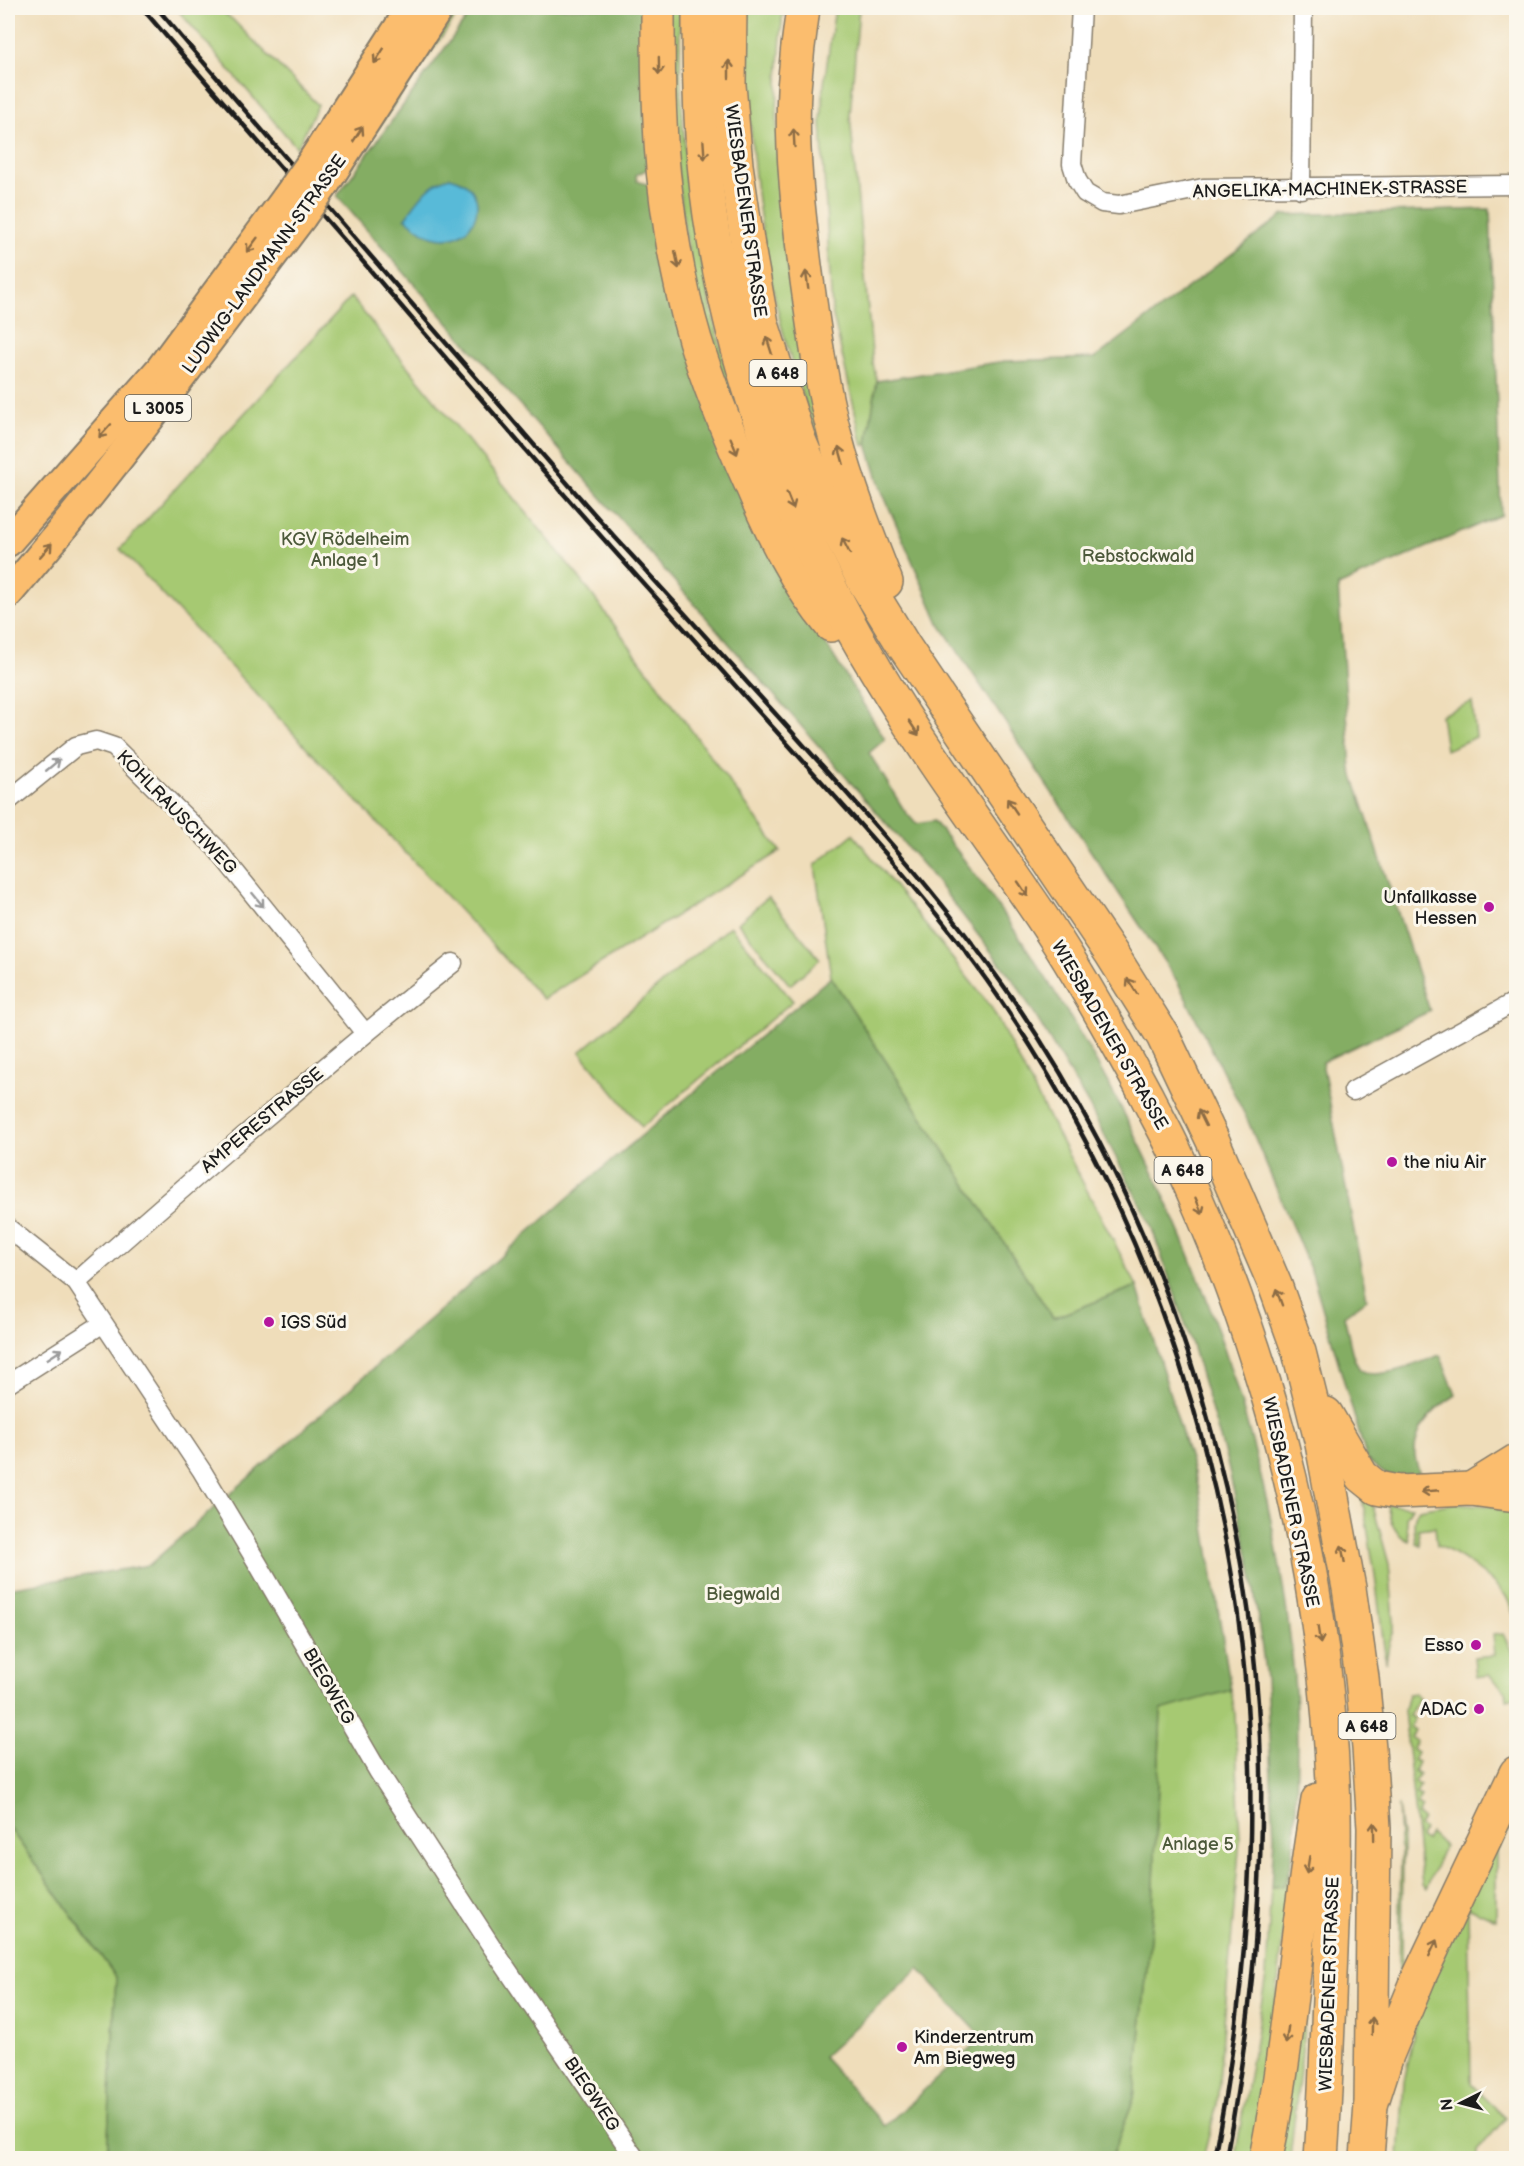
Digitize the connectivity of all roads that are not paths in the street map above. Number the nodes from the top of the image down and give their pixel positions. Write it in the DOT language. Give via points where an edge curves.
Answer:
graph roads {
  1 [pos="411,8"];
  2 [pos="439,8"];
  3 [pos="658,8"];
  4 [pos="699,8"];
  5 [pos="730,8"];
  6 [pos="802,8"];
  7 [pos="1081,8"];
  8 [pos="1303,8"];
  9 [pos="318,173"];
  10 [pos="1516,185"];
  11 [pos="1301,189"];
  12 [pos="294,208"];
  13 [pos="8,542"];
  14 [pos="8,594"];
  15 [pos="881,680"];
  16 [pos="942,703"];
  17 [pos="8,801"];
  18 [pos="453,963"];
  19 [pos="1516,1001"];
  20 [pos="365,1033"];
  21 [pos="1353,1091"];
  22 [pos="8,1228"];
  23 [pos="76,1282"];
  24 [pos="102,1324"];
  25 [pos="1299,1352"];
  26 [pos="8,1384"];
  27 [pos="1516,1461"];
  28 [pos="1471,1489"];
  29 [pos="1514,1496"];
  30 [pos="1329,1724"];
  31 [pos="1516,1773"];
  32 [pos="1326,2085"];
  33 [pos="1371,2105"];
  34 [pos="635,2158"];
  35 [pos="1266,2158"];
  36 [pos="1310,2158"];
  37 [pos="1321,2158"];
  38 [pos="1367,2158"];
  1 -- 9 [label="main road, LUDWIG-LANDMANN-STRASSE / L 3005, one-way"];
  9 -- 2 [label="main road, LUDWIG-LANDMANN-STRASSE / L 3005, one-way"];
  3 -- 15 [label="highway, one-way" via="664,172 694,338 711,389 766,518 801,583 821,614"];
  4 -- 15 [label="highway, WIESBADENER STRASSE / A 648, one-way" via="709,213 750,392 805,537"];
  16 -- 5 [label="highway, WIESBADENER STRASSE / A 648, one-way" via="864,581 836,526 799,440 762,324 736,165 729,85"];
  16 -- 6 [label="highway, one-way" via="862,522 834,434 822,379 796,176 794,89"];
  7 -- 11 [label="street, ANGELIKA-MACHINEK-STRASSE" via="1072,164 1085,193 1102,203 1119,206 1203,189"];
  8 -- 11 [label="street"];
  9 -- 12 [label="main road, LUDWIG-LANDMANN-STRASSE / L 3005, bridge"];
  10 -- 11 [label="street, ANGELIKA-MACHINEK-STRASSE"];
  12 -- 13 [label="main road, LUDWIG-LANDMANN-STRASSE / L 3005, one-way"];
  14 -- 12 [label="main road, LUDWIG-LANDMANN-STRASSE / L 3005, one-way" via="143,427"];
  15 -- 30 [label="highway, WIESBADENER STRASSE / A 648, one-way" via="1079,975 1176,1153 1247,1326 1287,1462 1324,1663"];
  25 -- 16 [label="highway, WIESBADENER STRASSE / A 648, one-way" via="1213,1141 1163,1036"];
  17 -- 20 [label="street, KOHLRAUSCHWEG, one-way" via="76,746 96,741 114,747 215,847"];
  18 -- 20 [label="street, AMPERESTRASSE"];
  19 -- 21 [label="street"];
  20 -- 23 [label="street, AMPERESTRASSE"];
  22 -- 23 [label="street, BIEGWEG"];
  23 -- 24 [label="street, BIEGWEG"];
  26 -- 24 [label="street, one-way"];
  24 -- 34 [label="street, BIEGWEG" via="202,1471 385,1781"];
  28 -- 25 [label="highway, one-way" via="1398,1492 1377,1488 1362,1476 1327,1415"];
  33 -- 25 [label="highway, WIESBADENER STRASSE / A 648, one-way" via="1374,1828 1368,1737 1347,1577 1322,1444"];
  27 -- 28 [label="highway"];
  28 -- 29 [label="highway"];
  30 -- 32 [label="highway, WIESBADENER STRASSE / A 648" via="1334,1866"];
  30 -- 35 [label="highway, one-way" via="1282,2071"];
  33 -- 31 [label="highway, one-way" via="1420,1975"];
  32 -- 36 [label="highway"];
  32 -- 37 [label="highway, WIESBADENER STRASSE / A 648"];
  33 -- 38 [label="highway, A 648"];
}
